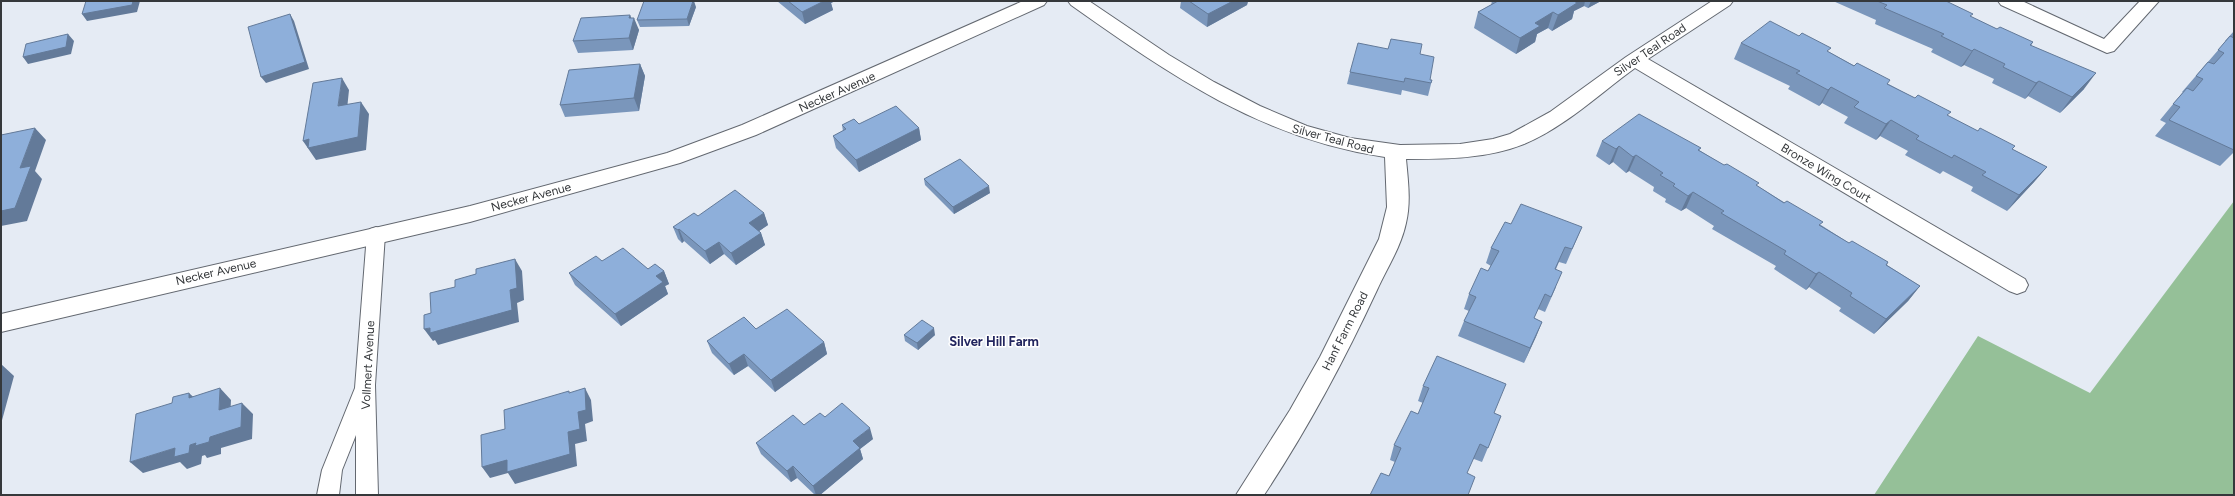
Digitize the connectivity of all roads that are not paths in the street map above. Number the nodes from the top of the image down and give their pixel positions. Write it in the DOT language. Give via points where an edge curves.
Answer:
graph roads {
  1 [pos="1038,1"];
  2 [pos="1078,1"];
  3 [pos="1724,1"];
  4 [pos="2007,1"];
  5 [pos="2150,1"];
  6 [pos="1635,60"];
  7 [pos="1395,153"];
  8 [pos="376,234"];
  9 [pos="2017,285"];
  10 [pos="1,323"];
  11 [pos="365,385"];
  12 [pos="328,495"];
  13 [pos="367,495"];
  14 [pos="1249,495"];
  1 -- 8 [label="street, Necker Avenue" via="749,130 672,158 470,214"];
  2 -- 7 [label="street, Silver Teal Road" via="1143,48 1278,124 1353,146"];
  3 -- 6 [label="street, Silver Teal Road"];
  4 -- 5 [label="street" via="2107,47"];
  6 -- 7 [label="street, Silver Teal Road" via="1561,114 1517,139 1476,150 1435,154"];
  6 -- 9 [label="street, Bronze Wing Court"];
  7 -- 14 [label="street, Hanf Farm Road" via="1398,207 1395,226 1361,302 1321,378 1275,457"];
  8 -- 10 [label="street, Necker Avenue"];
  8 -- 11 [label="lane, Vollmert Avenue"];
  11 -- 12 [label="lane" via="332,470"];
  11 -- 13 [label="lane, Vollmert Avenue"];
}
